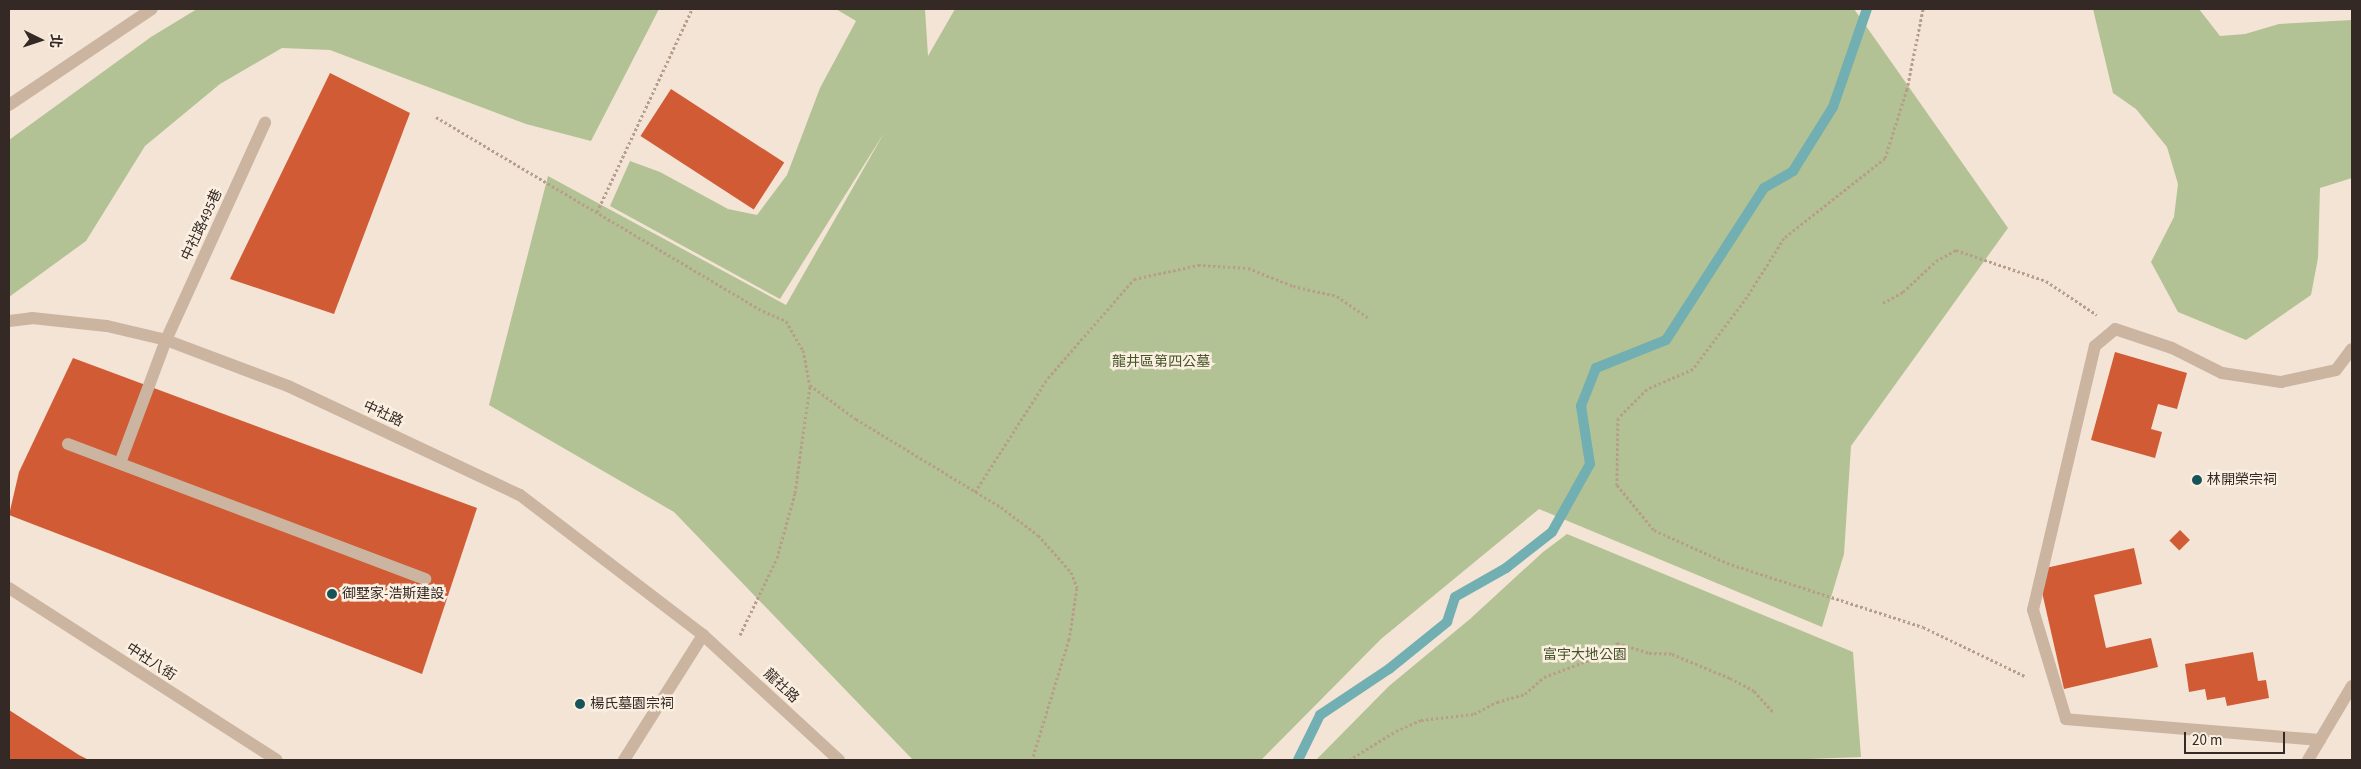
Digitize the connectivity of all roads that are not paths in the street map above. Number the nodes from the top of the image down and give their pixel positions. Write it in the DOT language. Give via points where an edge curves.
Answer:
graph roads {
  1 [pos="152,9"];
  2 [pos="9,105"];
  3 [pos="265,123"];
  4 [pos="9,321"];
  5 [pos="166,340"];
  6 [pos="2352,349"];
  7 [pos="68,444"];
  8 [pos="120,463"];
  9 [pos="425,579"];
  10 [pos="9,588"];
  11 [pos="703,635"];
  12 [pos="2352,686"];
  13 [pos="2320,740"];
  14 [pos="277,760"];
  15 [pos="624,760"];
  16 [pos="838,760"];
  17 [pos="2308,760"];
  1 -- 2 [label="street"];
  3 -- 5 [label="street, 中社路495巷"];
  4 -- 5 [label="street, 中社路" via="32,318 107,326"];
  5 -- 8 [label="street, 中社路495巷"];
  5 -- 11 [label="street, 中社路" via="288,386 520,495"];
  6 -- 13 [label="street" via="2336,370 2281,382 2222,372 2172,348 2115,329 2095,346 2033,610 2066,719"];
  7 -- 8 [label="street"];
  8 -- 9 [label="street"];
  10 -- 14 [label="street, 中社八街"];
  11 -- 15 [label="street"];
  11 -- 16 [label="street, 龍社路"];
  12 -- 13 [label="street"];
  13 -- 17 [label="street"];
}
